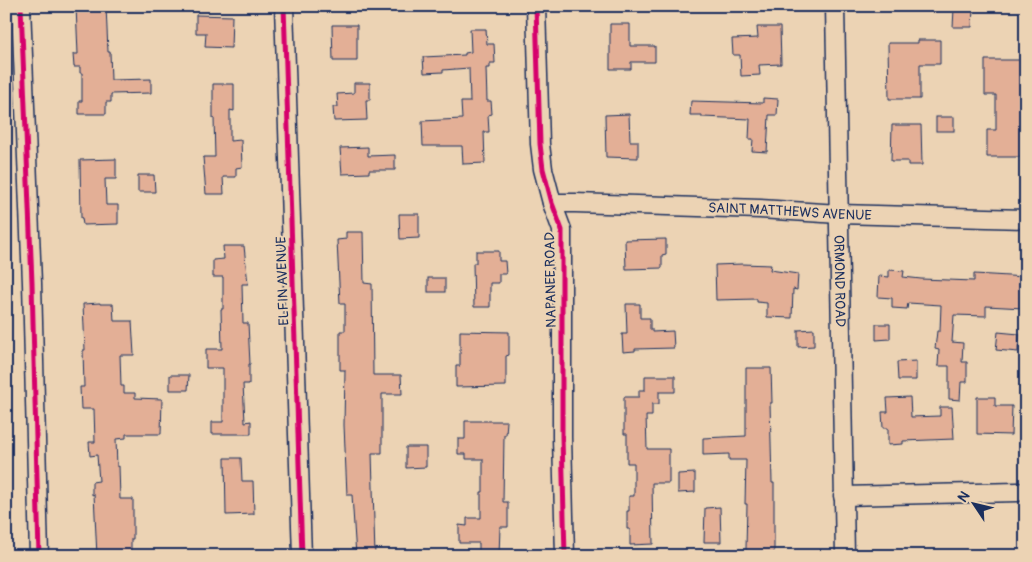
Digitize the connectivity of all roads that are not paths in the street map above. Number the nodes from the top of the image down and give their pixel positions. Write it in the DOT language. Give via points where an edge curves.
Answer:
graph roads {
  1 [pos="21,6"];
  2 [pos="284,6"];
  3 [pos="536,6"];
  4 [pos="835,6"];
  5 [pos="552,204"];
  6 [pos="838,214"];
  7 [pos="1026,219"];
  8 [pos="1018,492"];
  9 [pos="843,496"];
  10 [pos="40,556"];
  11 [pos="302,556"];
  12 [pos="565,556"];
  13 [pos="845,556"];
  1 -- 10 [label="street"];
  2 -- 11 [label="street, ELFIN AVENUE"];
  3 -- 5 [label="street, NAPANEE ROAD" via="540,144"];
  4 -- 6 [label="street, ORMOND ROAD"];
  5 -- 6 [label="street, SAINT MATTHEWS AVENUE" via="575,202"];
  5 -- 12 [label="street, NAPANEE ROAD" via="562,230"];
  6 -- 7 [label="street, SAINT MATTHEWS AVENUE"];
  6 -- 9 [label="street, ORMOND ROAD"];
  8 -- 9 [label="street"];
  9 -- 13 [label="street, ORMOND ROAD"];
}
